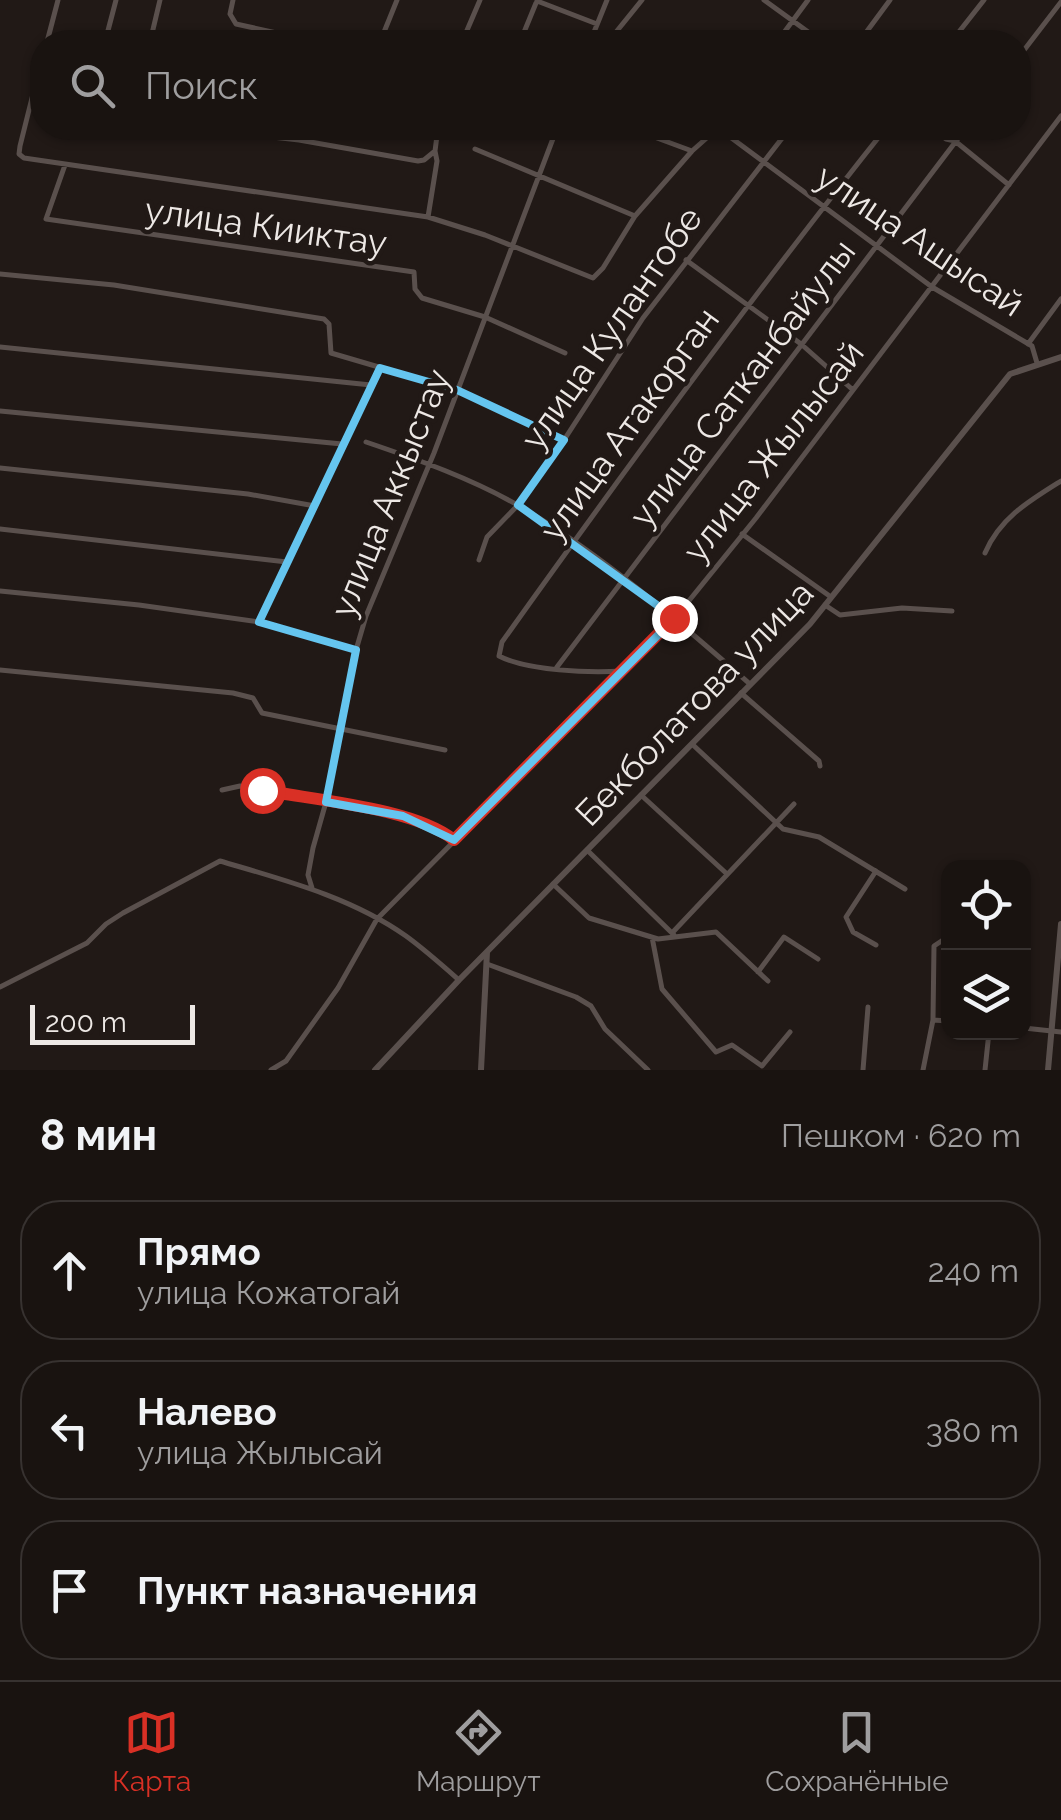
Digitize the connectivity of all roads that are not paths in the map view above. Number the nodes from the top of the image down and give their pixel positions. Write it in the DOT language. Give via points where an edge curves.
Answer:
graph roads {
  1 [pos="58,0"];
  2 [pos="116,0"];
  3 [pos="160,0"];
  4 [pos="233,0"];
  5 [pos="397,0"];
  6 [pos="480,0"];
  7 [pos="607,0"];
  8 [pos="642,0"];
  9 [pos="764,0"];
  10 [pos="808,0"];
  11 [pos="890,0"];
  12 [pos="984,0"];
  13 [pos="537,1"];
  14 [pos="1061,2"];
  15 [pos="793,21"];
  16 [pos="597,24"];
  17 [pos="49,30"];
  18 [pos="107,30"];
  19 [pos="153,30"];
  20 [pos="263,30"];
  21 [pos="385,30"];
  22 [pos="467,30"];
  23 [pos="525,30"];
  24 [pos="595,30"];
  25 [pos="618,30"];
  26 [pos="786,30"];
  27 [pos="805,30"];
  28 [pos="868,30"];
  29 [pos="960,30"];
  30 [pos="1031,41"];
  31 [pos="30,107"];
  32 [pos="1061,116"];
  33 [pos="299,140"];
  34 [pos="436,140"];
  35 [pos="552,140"];
  36 [pos="662,140"];
  37 [pos="704,140"];
  38 [pos="734,140"];
  39 [pos="780,140"];
  40 [pos="876,140"];
  41 [pos="955,141"];
  42 [pos="474,149"];
  43 [pos="692,151"];
  44 [pos="435,152"];
  45 [pos="762,161"];
  46 [pos="65,165"];
  47 [pos="538,176"];
  48 [pos="1009,185"];
  49 [pos="824,206"];
  50 [pos="635,216"];
  51 [pos="428,217"];
  52 [pos="876,246"];
  53 [pos="512,248"];
  54 [pos="685,260"];
  55 [pos="2,274"];
  56 [pos="932,286"];
  57 [pos="1061,298"];
  58 [pos="747,306"];
  59 [pos="484,317"];
  60 [pos="802,344"];
  61 [pos="1028,344"];
  62 [pos="0,347"];
  63 [pos="565,353"];
  64 [pos="1061,356"];
  65 [pos="1037,363"];
  66 [pos="380,368"];
  67 [pos="371,385"];
  68 [pos="457,390"];
  69 [pos="853,390"];
  70 [pos="0,411"];
  71 [pos="564,440"];
  72 [pos="366,442"];
  73 [pos="342,444"];
  74 [pos="429,463"];
  75 [pos="0,468"];
  76 [pos="1061,482"];
  77 [pos="518,505"];
  78 [pos="314,506"];
  79 [pos="0,530"];
  80 [pos="742,534"];
  81 [pos="574,541"];
  82 [pos="985,553"];
  83 [pos="479,560"];
  84 [pos="287,562"];
  85 [pos="626,580"];
  86 [pos="0,591"];
  87 [pos="831,597"];
  88 [pos="824,606"];
  89 [pos="952,611"];
  90 [pos="674,618"];
  91 [pos="259,622"];
  92 [pos="356,650"];
  93 [pos="557,668"];
  94 [pos="0,670"];
  95 [pos="623,670"];
  96 [pos="750,684"];
  97 [pos="741,694"];
  98 [pos="339,729"];
  99 [pos="692,744"];
  100 [pos="445,750"];
  101 [pos="820,766"];
  102 [pos="222,790"];
  103 [pos="641,794"];
  104 [pos="326,802"];
  105 [pos="794,804"];
  106 [pos="777,824"];
  107 [pos="454,840"];
  108 [pos="587,850"];
  109 [pos="876,871"];
  110 [pos="728,874"];
  111 [pos="553,884"];
  112 [pos="312,888"];
  113 [pos="906,889"];
  114 [pos="377,919"];
  115 [pos="1061,924"];
  116 [pos="674,935"];
  117 [pos="652,937"];
  118 [pos="941,941"];
  119 [pos="876,945"];
  120 [pos="487,951"];
  121 [pos="818,960"];
  122 [pos="487,964"];
  123 [pos="758,972"];
  124 [pos="460,980"];
  125 [pos="768,981"];
  126 [pos="0,986"];
  127 [pos="868,1007"];
  128 [pos="933,1020"];
  129 [pos="941,1021"];
  130 [pos="1031,1029"];
  131 [pos="790,1032"];
  132 [pos="1056,1032"];
  133 [pos="988,1040"];
  134 [pos="481,1065"];
  135 [pos="272,1070"];
  136 [pos="375,1070"];
  137 [pos="472,1070"];
  138 [pos="648,1070"];
  139 [pos="863,1070"];
  140 [pos="924,1070"];
  141 [pos="986,1070"];
  142 [pos="1048,1070"];
  1 -- 17 [label="street"];
  2 -- 18 [label="street"];
  3 -- 19 [label="street"];
  4 -- 20 [label="street" via="236,24"];
  5 -- 21 [label="street"];
  6 -- 22 [label="street"];
  7 -- 16 [label="street"];
  8 -- 25 [label="street"];
  9 -- 15 [label="street"];
  10 -- 15 [label="street"];
  11 -- 28 [label="street"];
  12 -- 29 [label="street"];
  13 -- 16 [label="street"];
  13 -- 23 [label="street"];
  14 -- 30 [label="street"];
  15 -- 26 [label="street"];
  15 -- 27 [label="street"];
  16 -- 24 [label="street"];
  31 -- 46 [label="street" via="19,154"];
  32 -- 48 [label="street, улица Жылысай"];
  33 -- 44 [label="street" via="418,160"];
  34 -- 44 [label="street"];
  35 -- 47 [label="street, улица Аккыстау"];
  36 -- 43 [label="street"];
  37 -- 43 [label="street"];
  38 -- 45 [label="street, улица Ашысай"];
  39 -- 45 [label="street, улица Кулантобе"];
  40 -- 49 [label="street, улица Атакорган"];
  41 -- 48 [label="street"];
  41 -- 52 [label="street, улица Сатканбайулы"];
  42 -- 47 [label="street"];
  43 -- 50 [label="street"];
  44 -- 51 [label="street"];
  45 -- 49 [label="street, улица Ашысай"];
  45 -- 54 [label="street, улица Кулантобе"];
  46 -- 51 [label="street"];
  46 -- 59 [label="street, улица Кииктау" via="46,219 414,272 417,295"];
  47 -- 50 [label="street"];
  47 -- 53 [label="street, улица Аккыстау"];
  48 -- 56 [label="street, улица Жылысай"];
  49 -- 52 [label="street, улица Ашысай"];
  49 -- 58 [label="street, улица Атакорган"];
  50 -- 53 [label="street" via="593,278"];
  51 -- 53 [label="street"];
  52 -- 56 [label="street, улица Ашысай"];
  52 -- 60 [label="street, улица Сатканбайулы"];
  53 -- 59 [label="street, улица Аккыстау"];
  54 -- 58 [label="street"];
  54 -- 71 [label="street, улица Кулантобе"];
  55 -- 66 [label="street" via="324,319 331,354"];
  56 -- 61 [label="street, улица Ашысай"];
  56 -- 69 [label="street, улица Жылысай"];
  57 -- 61 [label="street"];
  58 -- 60 [label="street"];
  58 -- 81 [label="street, улица Атакорган"];
  59 -- 63 [label="street, улица Кииктау"];
  59 -- 68 [label="street, улица Аккыстау"];
  60 -- 69 [label="street"];
  60 -- 85 [label="street, улица Сатканбайулы"];
  61 -- 65 [label="street, улица Ашысай"];
  62 -- 67 [label="street"];
  64 -- 65 [label="street, Бекболатова улица"];
  65 -- 87 [label="street, Бекболатова улица" via="1010,374"];
  66 -- 67 [label="street"];
  66 -- 68 [label="street"];
  67 -- 73 [label="street"];
  68 -- 71 [label="street"];
  68 -- 74 [label="street, улица Аккыстау"];
  69 -- 80 [label="street, улица Жылысай"];
  70 -- 73 [label="street"];
  71 -- 77 [label="street, улица Кулантобе"];
  72 -- 74 [label="street"];
  73 -- 78 [label="street"];
  74 -- 77 [label="street"];
  74 -- 92 [label="street, улица Аккыстау"];
  75 -- 78 [label="street"];
  76 -- 82 [label="street" via="1019,508 993,534"];
  77 -- 81 [label="street"];
  77 -- 83 [label="street, улица Кулантобе" via="487,537"];
  78 -- 84 [label="street"];
  79 -- 84 [label="street"];
  80 -- 87 [label="street"];
  80 -- 90 [label="street, улица Жылысай"];
  81 -- 85 [label="street"];
  81 -- 93 [label="street, улица Атакорган" via="498,656"];
  84 -- 91 [label="street"];
  85 -- 90 [label="street"];
  85 -- 93 [label="street, улица Сатканбайулы"];
  86 -- 91 [label="street"];
  87 -- 88 [label="street, Бекболатова улица"];
  88 -- 89 [label="street" via="840,615"];
  88 -- 96 [label="street, Бекболатова улица"];
  90 -- 95 [label="street, улица Жылысай"];
  90 -- 96 [label="street"];
  91 -- 92 [label="street"];
  92 -- 98 [label="street, улица Аккыстау"];
  93 -- 95 [label="street, улица Атакорган"];
  94 -- 98 [label="street" via="232,693 253,698 262,713"];
  95 -- 107 [label="street, улица Жылысай"];
  96 -- 97 [label="street, Бекболатова улица"];
  97 -- 99 [label="street, Бекболатова улица"];
  97 -- 101 [label="street"];
  98 -- 100 [label="street"];
  98 -- 104 [label="street, улица Аккыстау"];
  99 -- 103 [label="street, Бекболатова улица"];
  99 -- 106 [label="street"];
  102 -- 104 [label="street" via="240,786"];
  103 -- 108 [label="street, Бекболатова улица"];
  103 -- 110 [label="street"];
  104 -- 107 [label="street" via="403,816"];
  104 -- 112 [label="street, улица Аккыстау" via="308,875"];
  105 -- 106 [label="street"];
  106 -- 109 [label="street" via="819,836"];
  106 -- 110 [label="street"];
  107 -- 114 [label="street, улица Жылысай"];
  108 -- 111 [label="street, Бекболатова улица"];
  108 -- 116 [label="street"];
  109 -- 113 [label="street"];
  109 -- 119 [label="street" via="846,918 853,932"];
  110 -- 116 [label="street"];
  111 -- 117 [label="street" via="589,918"];
  111 -- 120 [label="street, Бекболатова улица"];
  112 -- 114 [label="street"];
  112 -- 126 [label="street" via="220,861 122,913 87,943"];
  114 -- 124 [label="street"];
  114 -- 135 [label="street, улица Жылысай" via="338,988 286,1061"];
  115 -- 132 [label="street"];
  116 -- 117 [label="street"];
  116 -- 123 [label="street" via="716,932"];
  117 -- 131 [label="street" via="662,989 716,1052 732,1045 762,1066"];
  118 -- 128 [label="street" via="934,946"];
  120 -- 122 [label="street"];
  120 -- 124 [label="street, Бекболатова улица"];
  121 -- 123 [label="street" via="784,937"];
  122 -- 134 [label="street"];
  122 -- 138 [label="street" via="590,1006"];
  123 -- 125 [label="street"];
  124 -- 136 [label="street, Бекболатова улица"];
  127 -- 139 [label="street"];
  128 -- 129 [label="street"];
  128 -- 140 [label="street"];
  130 -- 132 [label="street"];
  132 -- 142 [label="street"];
  133 -- 141 [label="street"];
  134 -- 137 [label="street"];
}
